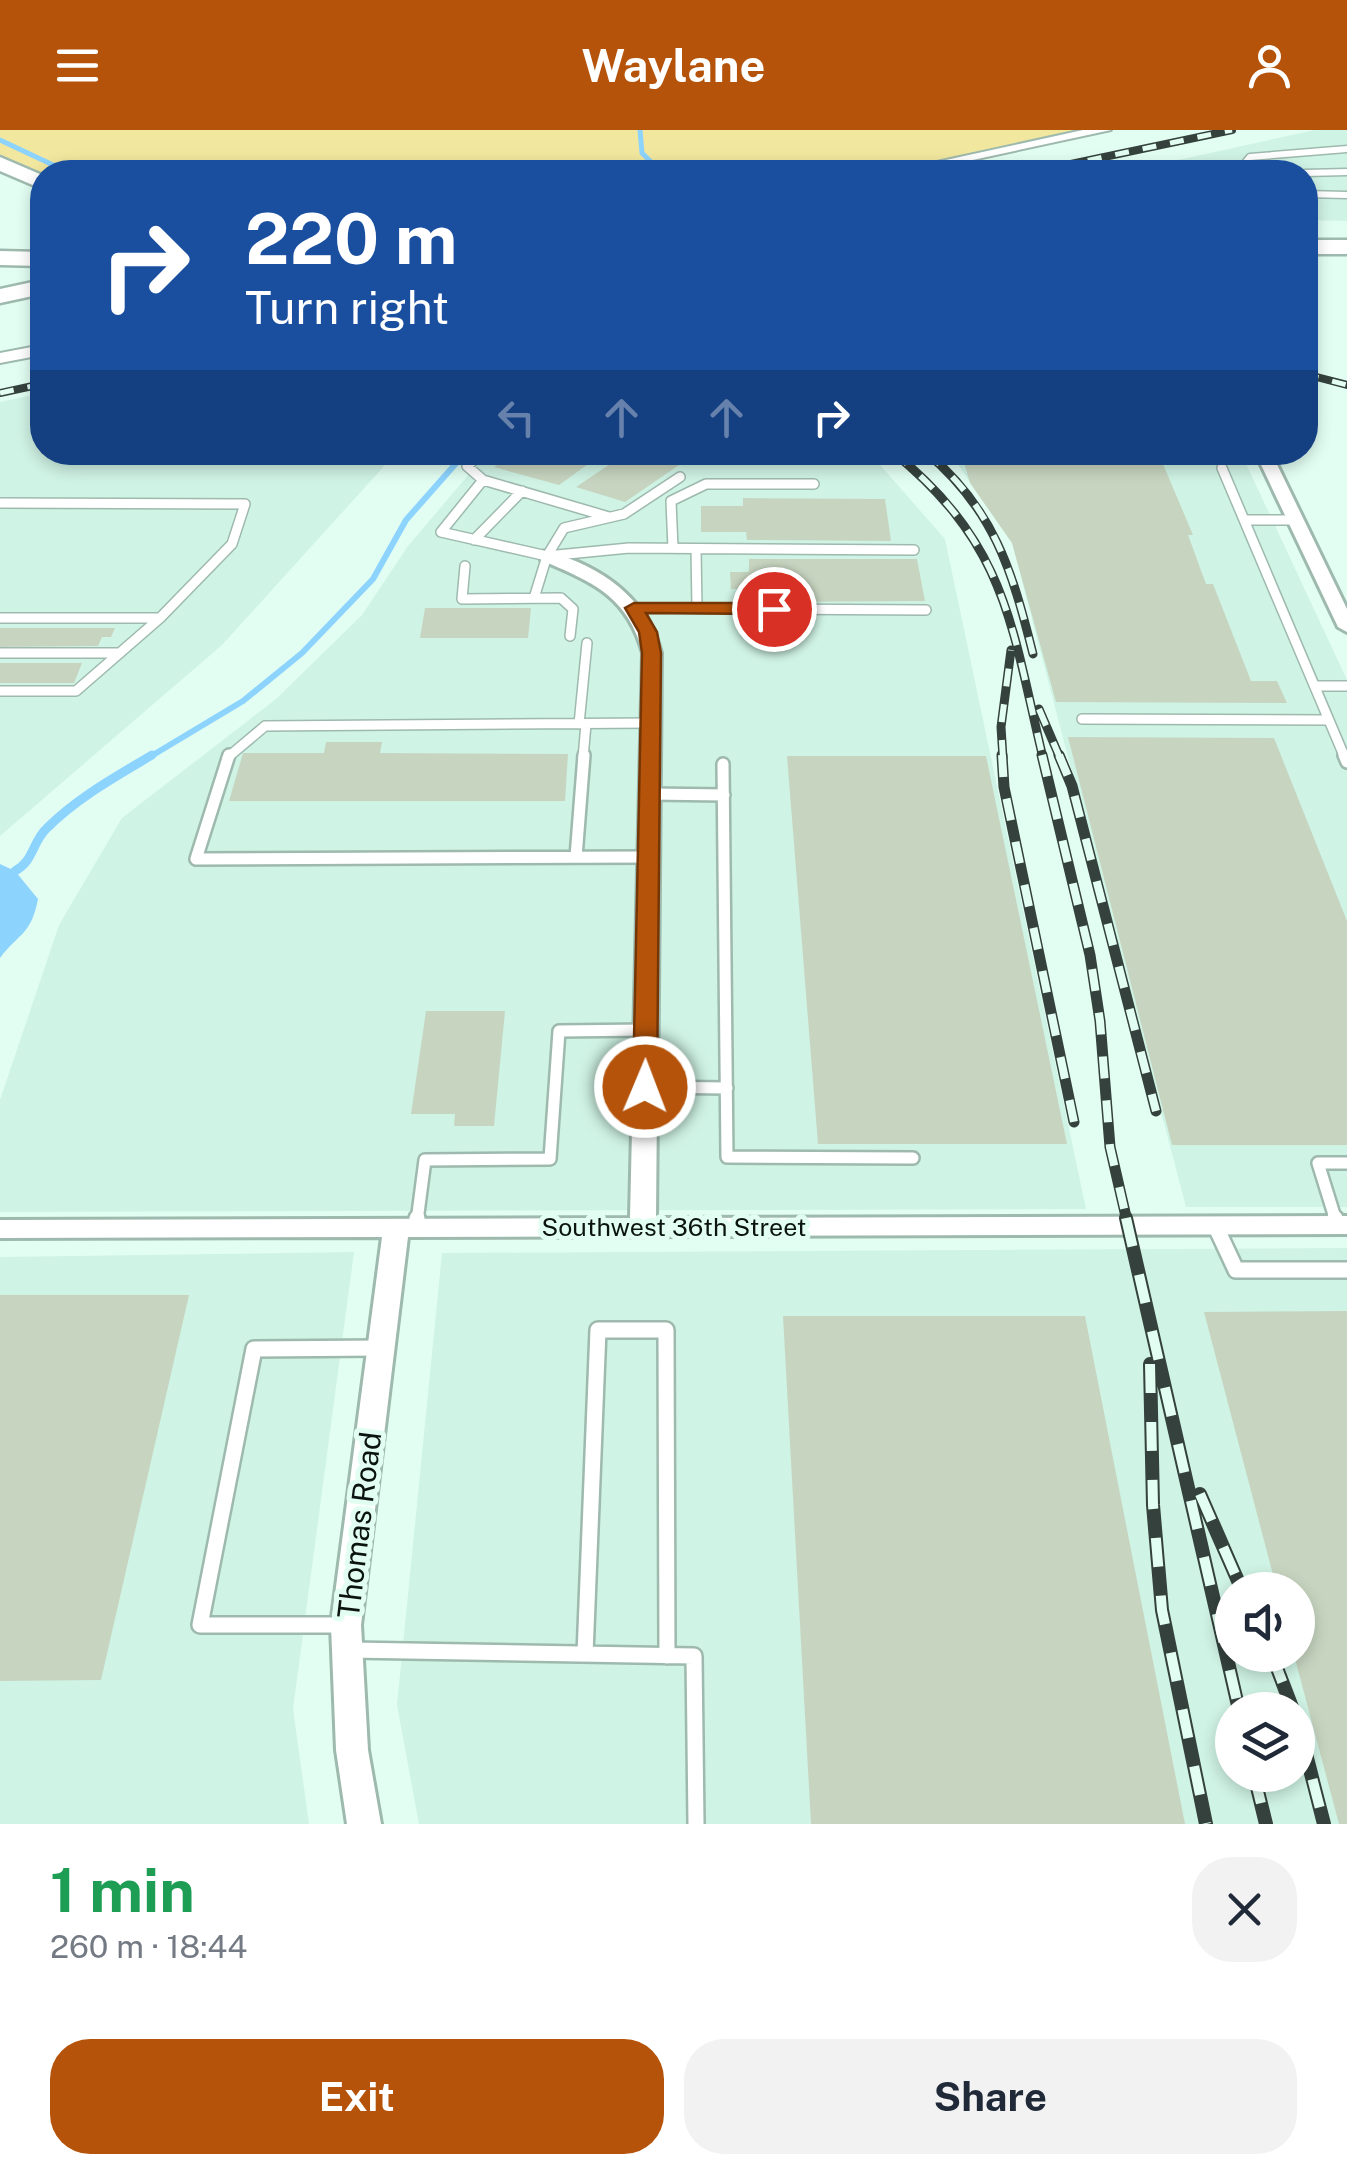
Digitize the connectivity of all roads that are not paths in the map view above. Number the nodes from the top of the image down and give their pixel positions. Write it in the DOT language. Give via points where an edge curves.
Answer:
graph roads {
  1 [pos="1104,130"];
  2 [pos="1347,149"];
  3 [pos="957,160"];
  4 [pos="1248,160"];
  5 [pos="0,164"];
  6 [pos="1347,172"];
  7 [pos="1318,173"];
  8 [pos="30,178"];
  9 [pos="1318,195"];
  10 [pos="1347,196"];
  11 [pos="1318,247"];
  12 [pos="1347,247"];
  13 [pos="0,258"];
  14 [pos="30,258"];
  15 [pos="30,290"];
  16 [pos="0,296"];
  17 [pos="30,352"];
  18 [pos="0,358"];
  19 [pos="468,465"];
  20 [pos="1269,465"];
  21 [pos="1222,468"];
  22 [pos="680,477"];
  23 [pos="483,480"];
  24 [pos="814,484"];
  25 [pos="522,491"];
  26 [pos="0,503"];
  27 [pos="609,517"];
  28 [pos="1244,520"];
  29 [pos="1295,520"];
  30 [pos="474,540"];
  31 [pos="672,548"];
  32 [pos="696,548"];
  33 [pos="914,550"];
  34 [pos="547,556"];
  35 [pos="465,566"];
  36 [pos="534,598"];
  37 [pos="1341,604"];
  38 [pos="634,608"];
  39 [pos="697,608"];
  40 [pos="926,610"];
  41 [pos="0,618"];
  42 [pos="160,618"];
  43 [pos="1347,627"];
  44 [pos="570,636"];
  45 [pos="587,643"];
  46 [pos="0,652"];
  47 [pos="120,652"];
  48 [pos="1315,686"];
  49 [pos="1347,686"];
  50 [pos="0,691"];
  51 [pos="1082,720"];
  52 [pos="1330,720"];
  53 [pos="582,724"];
  54 [pos="650,724"];
  55 [pos="1347,762"];
  56 [pos="723,764"];
  57 [pos="650,794"];
  58 [pos="724,795"];
  59 [pos="648,856"];
  60 [pos="576,857"];
  61 [pos="646,1030"];
  62 [pos="645,1087"];
  63 [pos="726,1088"];
  64 [pos="913,1158"];
  65 [pos="1347,1163"];
  66 [pos="1215,1225"];
  67 [pos="1342,1225"];
  68 [pos="406,1227"];
  69 [pos="643,1227"];
  70 [pos="0,1229"];
  71 [pos="1347,1270"];
  72 [pos="380,1348"];
  73 [pos="347,1637"];
  74 [pos="585,1654"];
  75 [pos="667,1656"];
  76 [pos="364,1824"];
  77 [pos="696,1824"];
  1 -- 3 [label="street"];
  2 -- 4 [label="lane"];
  5 -- 8 [label="highway"];
  6 -- 7 [label="lane"];
  9 -- 10 [label="lane"];
  11 -- 12 [label="highway"];
  13 -- 14 [label="highway"];
  15 -- 16 [label="highway"];
  17 -- 18 [label="street"];
  19 -- 23 [label="lane"];
  20 -- 29 [label="street"];
  21 -- 28 [label="lane"];
  22 -- 27 [label="lane"];
  23 -- 25 [label="lane"];
  23 -- 30 [label="lane" via="441,532"];
  24 -- 31 [label="lane" via="706,484 671,500"];
  25 -- 27 [label="lane"];
  25 -- 30 [label="lane"];
  26 -- 42 [label="lane" via="245,504 232,544"];
  27 -- 34 [label="lane" via="564,528"];
  28 -- 29 [label="lane"];
  28 -- 48 [label="lane"];
  29 -- 37 [label="street"];
  30 -- 34 [label="lane"];
  31 -- 32 [label="lane"];
  31 -- 34 [label="lane"];
  32 -- 33 [label="lane"];
  32 -- 39 [label="lane"];
  34 -- 36 [label="lane"];
  34 -- 38 [label="street" via="590,574"];
  35 -- 36 [label="lane" via="462,599"];
  36 -- 44 [label="lane" via="561,598 573,609"];
  37 -- 43 [label="street"];
  38 -- 39 [label="lane"];
  38 -- 54 [label="street" via="652,653"];
  39 -- 40 [label="lane"];
  41 -- 42 [label="lane"];
  42 -- 47 [label="lane"];
  45 -- 53 [label="lane"];
  46 -- 47 [label="lane"];
  47 -- 50 [label="lane" via="76,691"];
  48 -- 49 [label="lane"];
  48 -- 52 [label="lane"];
  51 -- 52 [label="lane"];
  52 -- 55 [label="lane"];
  53 -- 54 [label="lane"];
  53 -- 60 [label="lane"];
  53 -- 60 [label="lane" via="265,726 227,757 196,859"];
  54 -- 57 [label="street"];
  56 -- 58 [label="lane"];
  57 -- 58 [label="lane"];
  57 -- 59 [label="street"];
  58 -- 63 [label="lane"];
  59 -- 60 [label="lane"];
  59 -- 61 [label="street"];
  61 -- 62 [label="street"];
  61 -- 68 [label="lane" via="559,1031 550,1159 426,1160"];
  62 -- 63 [label="lane"];
  62 -- 69 [label="street"];
  63 -- 64 [label="lane" via="728,1157"];
  65 -- 67 [label="lane" via="1318,1163"];
  66 -- 67 [label="street, Southwest 36th Street"];
  66 -- 69 [label="street, Southwest 36th Street"];
  66 -- 71 [label="lane" via="1236,1270"];
  68 -- 69 [label="street, Southwest 36th Street"];
  68 -- 70 [label="street, Southwest 36th Street"];
  68 -- 72 [label="street, Thomas Road"];
  72 -- 73 [label="street, Thomas Road"];
  72 -- 73 [label="lane" via="254,1349 200,1625"];
  73 -- 74 [label="lane"];
  73 -- 76 [label="street, Thomas Road" via="352,1750"];
  74 -- 75 [label="lane"];
  74 -- 75 [label="lane" via="598,1330 666,1330"];
  75 -- 77 [label="lane" via="694,1656"];
}
